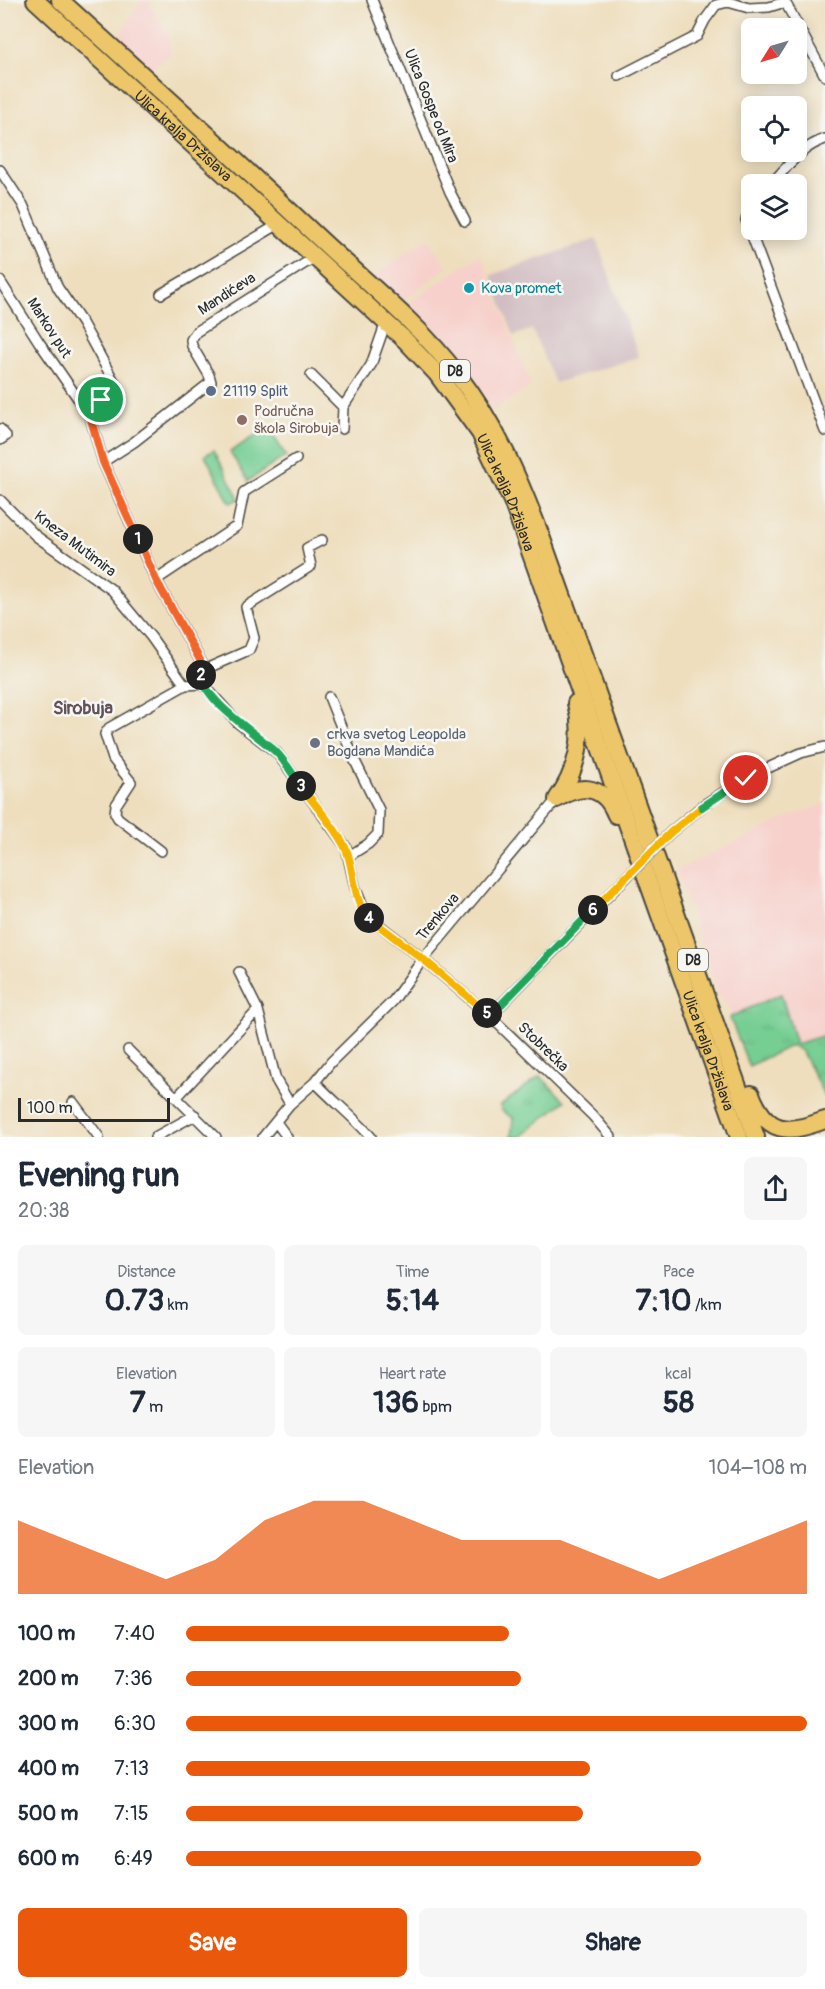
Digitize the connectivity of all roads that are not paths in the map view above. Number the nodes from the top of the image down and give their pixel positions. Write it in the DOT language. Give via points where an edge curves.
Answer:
graph roads {
  1 [pos="35,0"];
  2 [pos="60,0"];
  3 [pos="372,0"];
  4 [pos="784,1"];
  5 [pos="619,76"];
  6 [pos="825,76"];
  7 [pos="825,139"];
  8 [pos="0,170"];
  9 [pos="780,174"];
  10 [pos="465,221"];
  11 [pos="279,224"];
  12 [pos="753,240"];
  13 [pos="315,257"];
  14 [pos="0,281"];
  15 [pos="162,294"];
  16 [pos="386,322"];
  17 [pos="311,375"];
  18 [pos="344,407"];
  19 [pos="90,416"];
  20 [pos="0,429"];
  21 [pos="342,429"];
  22 [pos="825,431"];
  23 [pos="0,440"];
  24 [pos="296,459"];
  25 [pos="103,462"];
  26 [pos="0,500"];
  27 [pos="322,540"];
  28 [pos="156,580"];
  29 [pos="201,671"];
  30 [pos="573,674"];
  31 [pos="203,684"];
  32 [pos="185,685"];
  33 [pos="329,697"];
  34 [pos="825,747"];
  35 [pos="557,799"];
  36 [pos="635,846"];
  37 [pos="161,851"];
  38 [pos="349,856"];
  39 [pos="423,959"];
  40 [pos="239,972"];
  41 [pos="258,1010"];
  42 [pos="490,1016"];
  43 [pos="128,1050"];
  44 [pos="725,1050"];
  45 [pos="315,1082"];
  46 [pos="177,1097"];
  47 [pos="73,1102"];
  48 [pos="290,1104"];
  49 [pos="195,1115"];
  50 [pos="825,1120"];
  51 [pos="276,1122"];
  52 [pos="798,1132"];
  53 [pos="99,1137"];
  54 [pos="155,1137"];
  55 [pos="216,1137"];
  56 [pos="263,1137"];
  57 [pos="287,1137"];
  58 [pos="371,1137"];
  59 [pos="611,1137"];
  60 [pos="739,1137"];
  61 [pos="756,1137"];
  1 -- 11 [label="highway, Ulica kralja Držislava / D8"];
  2 -- 44 [label="highway, Ulica kralja Držislava / D8" via="418,330 457,373 483,411 530,506"];
  3 -- 10 [label="street, Ulica Gospe od Mira"];
  4 -- 5 [label="street" via="769,7 749,8 728,2 716,6 697,36"];
  4 -- 6 [label="street"];
  7 -- 9 [label="street" via="799,153"];
  8 -- 19 [label="street" via="23,205 58,288 82,322 117,387"];
  11 -- 13 [label="highway, Ulica kralja Držislava / D8"];
  11 -- 15 [label="street"];
  12 -- 22 [label="street"];
  13 -- 16 [label="highway, Ulica kralja Držislava / D8"];
  13 -- 25 [label="street, Mandićeva" via="196,332 192,345 211,382"];
  14 -- 19 [label="street, Markov put"];
  16 -- 18 [label="street" via="371,365"];
  16 -- 30 [label="highway, Ulica kralja Držislava / D8" via="437,375 480,433 512,501"];
  17 -- 18 [label="street"];
  18 -- 21 [label="street"];
  19 -- 25 [label="street, Markov put"];
  20 -- 23 [label="street" via="6,436"];
  24 -- 28 [label="street" via="244,492 237,526"];
  25 -- 28 [label="street, Markov put"];
  26 -- 32 [label="street, Kneza Mutimira" via="36,536 112,590"];
  27 -- 29 [label="street" via="307,548 311,566 246,607 254,638 249,650"];
  28 -- 29 [label="street, Markov put" via="200,660"];
  29 -- 31 [label="street, Markov put"];
  30 -- 35 [label="highway" via="570,685 580,730 578,750 568,784"];
  30 -- 36 [label="highway, Ulica kralja Držislava / D8"];
  31 -- 32 [label="street"];
  31 -- 38 [label="street" via="238,723 277,753"];
  32 -- 37 [label="street" via="108,728 105,734 113,759 131,782 115,813"];
  33 -- 38 [label="street" via="379,810 378,834"];
  34 -- 42 [label="street, bridge" via="801,753 746,778 705,804 671,832"];
  35 -- 36 [label="highway" via="582,788 604,796 613,806 626,841"];
  35 -- 39 [label="street, Trenkova"];
  36 -- 60 [label="highway, Ulica kralja Držislava / D8"];
  38 -- 39 [label="street" via="366,915"];
  39 -- 42 [label="street, Stobrečka"];
  39 -- 45 [label="street, Trenkova" via="393,1001"];
  40 -- 41 [label="street"];
  41 -- 46 [label="street"];
  41 -- 48 [label="street" via="276,1080"];
  42 -- 59 [label="street, Stobrečka"];
  43 -- 46 [label="street"];
  44 -- 52 [label="highway" via="740,1067 762,1117 777,1127"];
  44 -- 61 [label="highway, Ulica kralja Držislava / D8"];
  45 -- 48 [label="street, Trenkova"];
  45 -- 58 [label="street"];
  46 -- 49 [label="street"];
  47 -- 53 [label="street"];
  48 -- 51 [label="street, Trenkova"];
  49 -- 54 [label="street"];
  49 -- 55 [label="street"];
  50 -- 52 [label="highway"];
  51 -- 56 [label="street, Trenkova"];
  51 -- 57 [label="street"];
}
